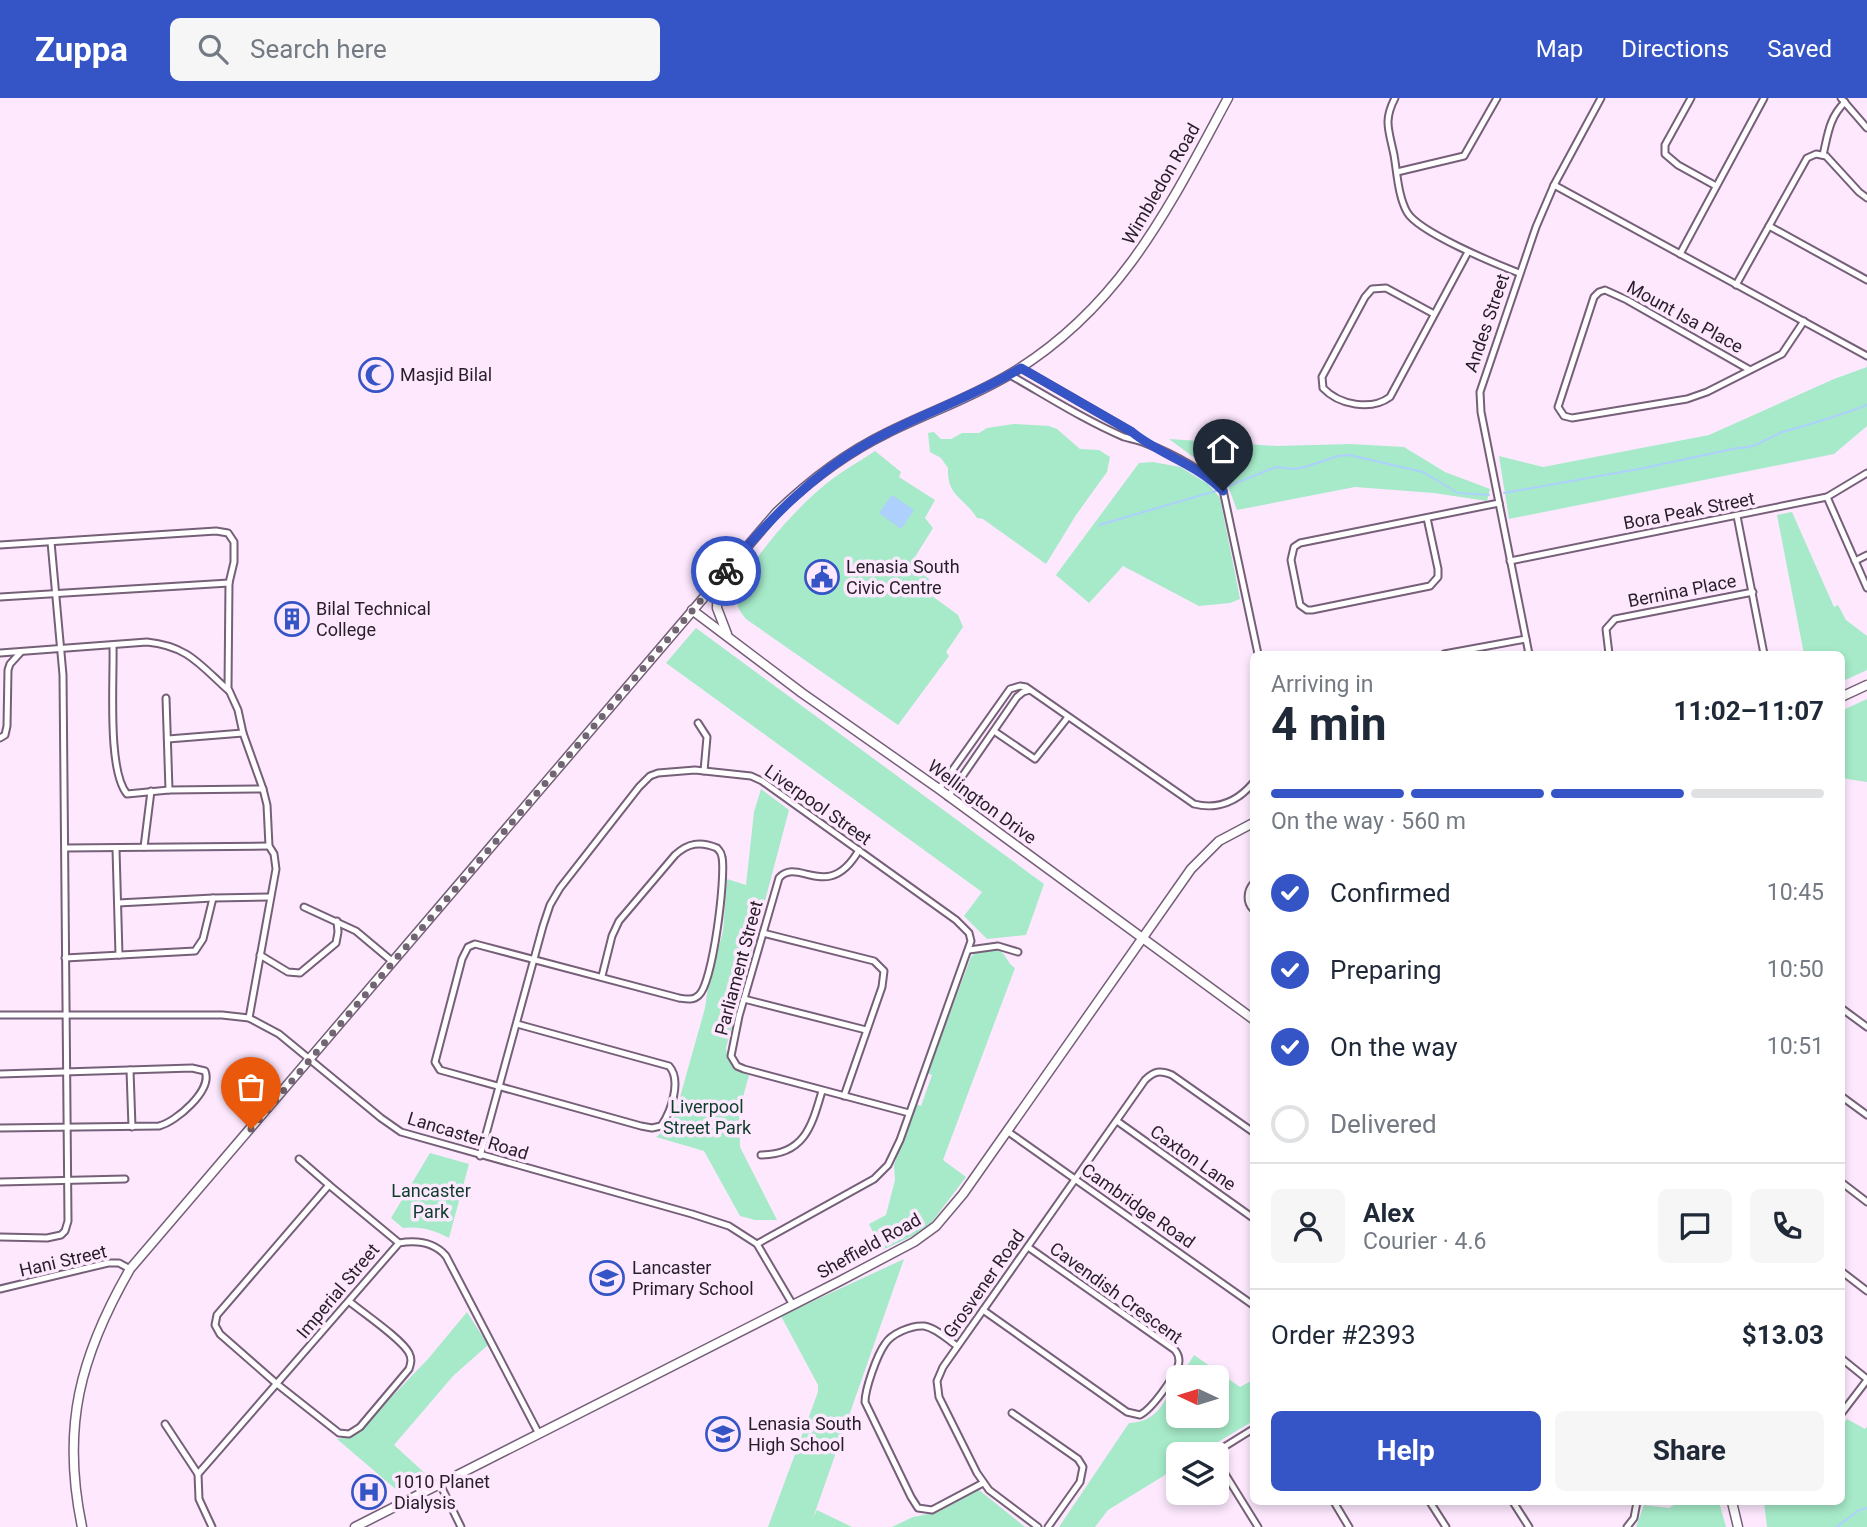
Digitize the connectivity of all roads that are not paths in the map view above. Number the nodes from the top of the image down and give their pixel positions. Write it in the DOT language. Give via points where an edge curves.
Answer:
graph roads {
  1 [pos="1228,98"];
  2 [pos="1395,98"];
  3 [pos="1497,98"];
  4 [pos="1601,98"];
  5 [pos="1691,98"];
  6 [pos="1764,98"];
  7 [pos="1843,100"];
  8 [pos="1867,128"];
  9 [pos="1823,155"];
  10 [pos="1397,172"];
  11 [pos="1553,185"];
  12 [pos="1716,186"];
  13 [pos="1867,198"];
  14 [pos="1769,226"];
  15 [pos="1468,251"];
  16 [pos="1680,254"];
  17 [pos="1519,273"];
  18 [pos="1867,280"];
  19 [pos="1736,285"];
  20 [pos="1434,314"];
  21 [pos="1804,321"];
  22 [pos="1867,356"];
  23 [pos="1021,368"];
  24 [pos="1750,370"];
  25 [pos="1010,375"];
  26 [pos="1144,442"];
  27 [pos="1867,473"];
  28 [pos="1827,498"];
  29 [pos="1499,503"];
  30 [pos="1738,516"];
  31 [pos="1427,518"];
  32 [pos="51,542"];
  33 [pos="0,545"];
  34 [pos="1867,555"];
  35 [pos="1510,561"];
  36 [pos="1855,561"];
  37 [pos="718,580"];
  38 [pos="229,583"];
  39 [pos="1867,588"];
  40 [pos="1753,592"];
  41 [pos="55,594"];
  42 [pos="0,597"];
  43 [pos="692,610"];
  44 [pos="730,638"];
  45 [pos="1526,639"];
  46 [pos="113,646"];
  47 [pos="60,648"];
  48 [pos="1257,651"];
  49 [pos="1465,651"];
  50 [pos="1528,651"];
  51 [pos="1609,651"];
  52 [pos="1763,651"];
  53 [pos="21,652"];
  54 [pos="0,653"];
  55 [pos="1867,685"];
  56 [pos="1030,690"];
  57 [pos="229,691"];
  58 [pos="1845,695"];
  59 [pos="166,698"];
  60 [pos="1068,717"];
  61 [pos="698,723"];
  62 [pos="981,731"];
  63 [pos="243,733"];
  64 [pos="992,734"];
  65 [pos="0,738"];
  66 [pos="168,739"];
  67 [pos="704,771"];
  68 [pos="1250,787"];
  69 [pos="262,789"];
  70 [pos="939,789"];
  71 [pos="169,790"];
  72 [pos="151,791"];
  73 [pos="948,797"];
  74 [pos="1250,825"];
  75 [pos="270,846"];
  76 [pos="144,847"];
  77 [pos="66,848"];
  78 [pos="116,849"];
  79 [pos="859,850"];
  80 [pos="270,897"];
  81 [pos="213,898"];
  82 [pos="118,903"];
  83 [pos="304,907"];
  84 [pos="337,921"];
  85 [pos="763,933"];
  86 [pos="1142,938"];
  87 [pos="969,950"];
  88 [pos="1018,952"];
  89 [pos="119,955"];
  90 [pos="260,955"];
  91 [pos="65,958"];
  92 [pos="534,960"];
  93 [pos="393,962"];
  94 [pos="602,976"];
  95 [pos="744,999"];
  96 [pos="1845,1011"];
  97 [pos="65,1014"];
  98 [pos="0,1015"];
  99 [pos="1250,1017"];
  100 [pos="249,1018"];
  101 [pos="517,1024"];
  102 [pos="1867,1027"];
  103 [pos="866,1030"];
  104 [pos="311,1059"];
  105 [pos="130,1070"];
  106 [pos="66,1072"];
  107 [pos="0,1074"];
  108 [pos="498,1088"];
  109 [pos="822,1091"];
  110 [pos="844,1097"];
  111 [pos="1845,1099"];
  112 [pos="909,1114"];
  113 [pos="1867,1115"];
  114 [pos="1116,1121"];
  115 [pos="68,1126"];
  116 [pos="132,1127"];
  117 [pos="0,1128"];
  118 [pos="1006,1130"];
  119 [pos="1250,1130"];
  120 [pos="761,1154"];
  121 [pos="480,1156"];
  122 [pos="299,1159"];
  123 [pos="1074,1178"];
  124 [pos="125,1179"];
  125 [pos="68,1181"];
  126 [pos="0,1182"];
  127 [pos="329,1185"];
  128 [pos="1845,1185"];
  129 [pos="1867,1202"];
  130 [pos="1250,1216"];
  131 [pos="0,1237"];
  132 [pos="399,1243"];
  133 [pos="757,1244"];
  134 [pos="1028,1247"];
  135 [pos="130,1269"];
  136 [pos="1845,1274"];
  137 [pos="0,1289"];
  138 [pos="1867,1290"];
  139 [pos="350,1302"];
  140 [pos="1250,1303"];
  141 [pos="793,1305"];
  142 [pos="983,1310"];
  143 [pos="957,1346"];
  144 [pos="1845,1361"];
  145 [pos="1867,1379"];
  146 [pos="277,1384"];
  147 [pos="1845,1409"];
  148 [pos="1012,1413"];
  149 [pos="165,1424"];
  150 [pos="1250,1431"];
  151 [pos="539,1434"];
  152 [pos="198,1474"];
  153 [pos="983,1483"];
  154 [pos="440,1484"];
  155 [pos="1336,1505"];
  156 [pos="1432,1505"];
  157 [pos="1515,1505"];
  158 [pos="1636,1505"];
  159 [pos="1733,1505"];
  160 [pos="82,1527"];
  161 [pos="212,1527"];
  162 [pos="355,1527"];
  163 [pos="461,1527"];
  164 [pos="1038,1527"];
  165 [pos="1048,1527"];
  166 [pos="1258,1527"];
  167 [pos="1349,1527"];
  168 [pos="1446,1527"];
  169 [pos="1529,1527"];
  170 [pos="1627,1527"];
  171 [pos="1738,1527"];
  1 -- 23 [label="street, Wimbledon Road" via="1156,229 1124,274 1070,330"];
  2 -- 10 [label="street" via="1387,119"];
  3 -- 10 [label="street" via="1464,156"];
  4 -- 11 [label="street, Andes Street"];
  5 -- 12 [label="street" via="1665,145 1665,154"];
  6 -- 12 [label="street"];
  7 -- 8 [label="street"];
  7 -- 9 [label="street" via="1831,121"];
  9 -- 13 [label="street"];
  9 -- 14 [label="street" via="1805,159"];
  10 -- 15 [label="street" via="1409,215"];
  11 -- 16 [label="street"];
  11 -- 17 [label="street, Andes Street"];
  12 -- 16 [label="street"];
  14 -- 18 [label="street"];
  14 -- 19 [label="street"];
  15 -- 17 [label="street"];
  15 -- 20 [label="street"];
  16 -- 19 [label="street"];
  17 -- 29 [label="street, Andes Street" via="1480,391"];
  19 -- 21 [label="street"];
  20 -- 20 [label="street" via="1386,400 1373,404 1341,401 1323,388 1322,377 1372,289 1386,288"];
  21 -- 22 [label="street"];
  21 -- 24 [label="street, Mount Isa Place" via="1782,355"];
  23 -- 25 [label="street, Wimbledon Road"];
  23 -- 26 [label="street"];
  24 -- 24 [label="street, Mount Isa Place" via="1687,399 1572,418 1558,410 1593,301 1605,290"];
  25 -- 26 [label="street" via="1126,438"];
  25 -- 37 [label="street, Wimbledon Road" via="888,432 831,467 776,513"];
  26 -- 48 [label="street" via="1204,473 1223,491"];
  27 -- 28 [label="street, Bora Peak Street"];
  28 -- 30 [label="street, Bora Peak Street"];
  28 -- 36 [label="street"];
  29 -- 31 [label="street"];
  29 -- 35 [label="street, Andes Street"];
  30 -- 35 [label="street, Bora Peak Street"];
  30 -- 40 [label="street, Bernina Place"];
  31 -- 31 [label="street" via="1296,545 1291,560 1300,605 1312,611 1430,586 1438,569"];
  32 -- 33 [label="street"];
  32 -- 38 [label="street" via="228,533 235,551"];
  32 -- 41 [label="street"];
  34 -- 36 [label="street"];
  35 -- 45 [label="street, Andes Street"];
  36 -- 39 [label="street"];
  37 -- 43 [label="street, Wimbledon Road"];
  37 -- 44 [label="street" via="718,614"];
  38 -- 41 [label="street"];
  38 -- 57 [label="street"];
  40 -- 51 [label="street, Bernina Place" via="1615,619 1606,629"];
  40 -- 52 [label="street, Bernina Place"];
  41 -- 42 [label="street"];
  41 -- 47 [label="street"];
  43 -- 44 [label="street, Wellington Drive"];
  43 -- 93 [label="street, Wimbledon Road"];
  44 -- 70 [label="street, Wellington Drive"];
  45 -- 49 [label="street"];
  45 -- 50 [label="street, Andes Street"];
  46 -- 47 [label="street"];
  46 -- 57 [label="street" via="170,645 192,657"];
  46 -- 72 [label="street" via="119,783 127,794"];
  47 -- 53 [label="street"];
  47 -- 77 [label="street"];
  53 -- 54 [label="street"];
  53 -- 65 [label="street" via="8,670 7,726"];
  55 -- 58 [label="street"];
  56 -- 60 [label="street"];
  56 -- 62 [label="street" via="1010,689"];
  56 -- 64 [label="street" via="1017,697"];
  57 -- 63 [label="street"];
  59 -- 66 [label="street"];
  60 -- 64 [label="street" via="1035,759"];
  60 -- 68 [label="street" via="1194,804 1233,801"];
  61 -- 67 [label="street" via="707,737"];
  62 -- 64 [label="street"];
  62 -- 70 [label="street"];
  63 -- 66 [label="street"];
  63 -- 69 [label="street"];
  64 -- 73 [label="street"];
  66 -- 71 [label="street"];
  67 -- 79 [label="street, Liverpool Street" via="762,781"];
  67 -- 92 [label="street, Liverpool Street" via="658,773 633,793 554,896"];
  69 -- 71 [label="street"];
  69 -- 75 [label="street"];
  70 -- 73 [label="street, Wellington Drive"];
  71 -- 72 [label="street"];
  72 -- 76 [label="street"];
  73 -- 86 [label="street, Wellington Drive"];
  74 -- 86 [label="street, Sheffield Road" via="1220,841 1198,861"];
  75 -- 76 [label="street"];
  75 -- 80 [label="street" via="276,869"];
  76 -- 78 [label="street"];
  77 -- 78 [label="street"];
  77 -- 91 [label="street"];
  78 -- 82 [label="street"];
  79 -- 85 [label="street, Parliament Street" via="849,865 832,876 782,874"];
  79 -- 87 [label="street, Liverpool Street" via="960,923 969,933"];
  80 -- 81 [label="street"];
  80 -- 90 [label="street"];
  81 -- 82 [label="street"];
  81 -- 89 [label="street" via="203,939 195,951"];
  82 -- 89 [label="street"];
  83 -- 84 [label="street"];
  84 -- 90 [label="street" via="336,943 300,974"];
  84 -- 93 [label="street"];
  85 -- 95 [label="street, Parliament Street"];
  85 -- 103 [label="street" via="879,964 884,978"];
  86 -- 99 [label="street, Wellington Drive"];
  86 -- 118 [label="street, Sheffield Road"];
  87 -- 88 [label="street" via="998,946"];
  87 -- 112 [label="street"];
  89 -- 91 [label="street"];
  90 -- 100 [label="street"];
  91 -- 97 [label="street"];
  92 -- 94 [label="street"];
  92 -- 101 [label="street, Liverpool Street"];
  92 -- 108 [label="street" via="480,944 471,945 462,959 435,1066"];
  93 -- 104 [label="street, Wimbledon Road"];
  94 -- 94 [label="street" via="619,921 675,855 692,844 717,848 723,866 718,922 699,996 679,998"];
  95 -- 103 [label="street"];
  95 -- 109 [label="street, Parliament Street" via="731,1050 733,1062"];
  96 -- 102 [label="street"];
  97 -- 98 [label="street, Lancaster Road"];
  97 -- 100 [label="street, Lancaster Road"];
  97 -- 106 [label="street"];
  100 -- 104 [label="street, Lancaster Road"];
  101 -- 108 [label="street, Liverpool Street"];
  101 -- 108 [label="street" via="669,1066 676,1079 670,1105 661,1126 647,1128"];
  103 -- 110 [label="street"];
  104 -- 121 [label="street, Lancaster Road" via="401,1132"];
  104 -- 135 [label="street, Wimbledon Road"];
  105 -- 106 [label="street"];
  105 -- 116 [label="street"];
  105 -- 116 [label="street" via="192,1068 202,1069 207,1077 205,1088 172,1121"];
  106 -- 107 [label="street"];
  106 -- 115 [label="street"];
  108 -- 121 [label="street, Liverpool Street"];
  109 -- 110 [label="street, Parliament Street"];
  109 -- 120 [label="street" via="805,1138 777,1153"];
  110 -- 112 [label="street, Parliament Street"];
  111 -- 113 [label="street"];
  112 -- 133 [label="street" via="881,1174"];
  114 -- 119 [label="street, Grosvener Road" via="1152,1073 1161,1071"];
  114 -- 123 [label="street, Grosvener Road"];
  114 -- 130 [label="street, Caxton Lane"];
  115 -- 116 [label="street"];
  115 -- 117 [label="street"];
  115 -- 125 [label="street"];
  118 -- 123 [label="street, Cambridge Road"];
  118 -- 141 [label="street, Sheffield Road" via="936,1226"];
  121 -- 133 [label="street, Lancaster Road" via="721,1223"];
  122 -- 127 [label="street"];
  123 -- 134 [label="street, Grosvener Road"];
  123 -- 140 [label="street, Cambridge Road"];
  124 -- 125 [label="street"];
  125 -- 126 [label="street"];
  125 -- 131 [label="street" via="68,1221 61,1235"];
  127 -- 132 [label="street"];
  127 -- 146 [label="street" via="215,1320 220,1334"];
  128 -- 129 [label="street"];
  132 -- 139 [label="street, Imperial Street"];
  132 -- 151 [label="street, Imperial Street" via="430,1244 446,1256"];
  133 -- 141 [label="street, Lancaster Road"];
  134 -- 142 [label="street, Grosvener Road"];
  134 -- 142 [label="street, Cavendish Crescent" via="1175,1350 1178,1365 1151,1406 1140,1415 1127,1412"];
  135 -- 137 [label="street, Hani Street" via="108,1263"];
  135 -- 160 [label="street, Wimbledon Road" via="95,1338 79,1393 74,1464"];
  136 -- 138 [label="street"];
  139 -- 146 [label="street, Imperial Street"];
  139 -- 146 [label="street" via="402,1345 411,1362 359,1427 349,1434 339,1433"];
  141 -- 151 [label="street, Sheffield Road"];
  142 -- 143 [label="street, Grosvener Road"];
  143 -- 153 [label="street, Grosvener Road" via="939,1374 937,1389"];
  143 -- 153 [label="street" via="926,1326 895,1335 883,1348 865,1402 918,1508 932,1510"];
  144 -- 145 [label="street"];
  145 -- 147 [label="street"];
  146 -- 152 [label="street, Imperial Street"];
  148 -- 165 [label="street" via="1083,1467 1080,1482"];
  149 -- 152 [label="street"];
  150 -- 166 [label="street" via="1224,1447 1218,1458"];
  151 -- 154 [label="street, Sheffield Road"];
  152 -- 161 [label="street" via="199,1499"];
  153 -- 164 [label="street, Grosvener Road"];
  154 -- 162 [label="street, Sheffield Road"];
  154 -- 163 [label="street"];
  155 -- 167 [label="street"];
  156 -- 168 [label="street"];
  157 -- 169 [label="street"];
  158 -- 170 [label="street"];
  159 -- 171 [label="street"];
}
